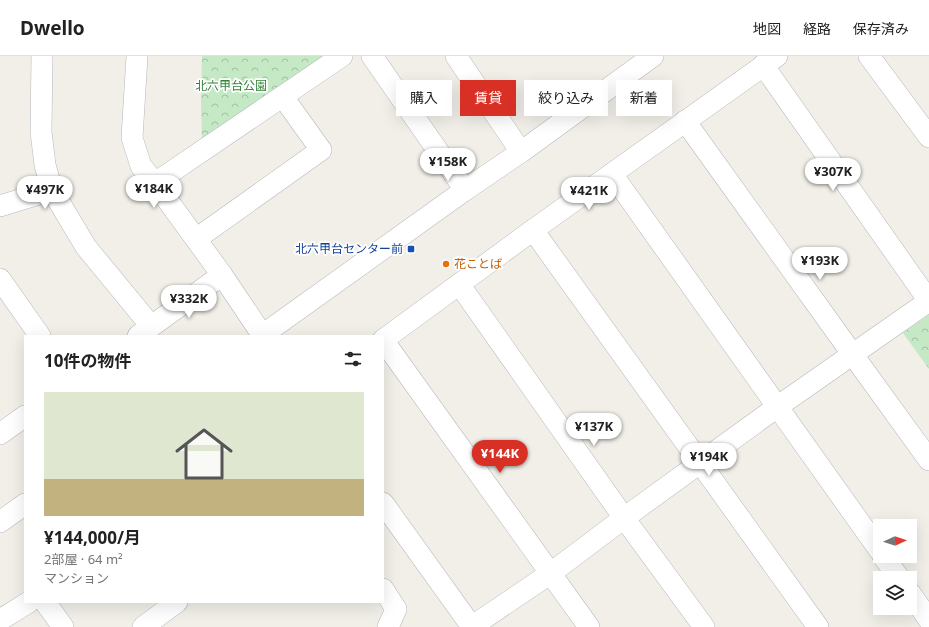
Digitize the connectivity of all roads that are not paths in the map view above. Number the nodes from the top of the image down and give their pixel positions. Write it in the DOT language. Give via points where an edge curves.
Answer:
graph roads {
  1 [pos="42,56"];
  2 [pos="137,56"];
  3 [pos="342,56"];
  4 [pos="372,56"];
  5 [pos="456,56"];
  6 [pos="653,56"];
  7 [pos="869,56"];
  8 [pos="770,61"];
  9 [pos="283,97"];
  10 [pos="685,121"];
  11 [pos="929,137"];
  12 [pos="522,152"];
  13 [pos="612,174"];
  14 [pos="155,184"];
  15 [pos="52,190"];
  16 [pos="465,190"];
  17 [pos="0,206"];
  18 [pos="533,230"];
  19 [pos="196,239"];
  20 [pos="222,275"];
  21 [pos="0,279"];
  22 [pos="459,284"];
  23 [pos="929,301"];
  24 [pos="144,331"];
  25 [pos="39,335"];
  26 [pos="261,335"];
  27 [pos="263,335"];
  28 [pos="384,339"];
  29 [pos="384,341"];
  30 [pos="852,355"];
  31 [pos="777,407"];
  32 [pos="24,417"];
  33 [pos="0,433"];
  34 [pos="929,460"];
  35 [pos="700,462"];
  36 [pos="384,504"];
  37 [pos="24,505"];
  38 [pos="624,518"];
  39 [pos="0,522"];
  40 [pos="873,541"];
  41 [pos="551,573"];
  42 [pos="384,591"];
  43 [pos="27,603"];
  44 [pos="46,603"];
  45 [pos="176,603"];
  46 [pos="917,603"];
  47 [pos="0,620"];
  48 [pos="929,620"];
  49 [pos="62,627"];
  50 [pos="143,627"];
  51 [pos="388,627"];
  52 [pos="472,627"];
  53 [pos="589,627"];
  54 [pos="704,627"];
  55 [pos="818,627"];
  1 -- 15 [label="street" via="41,132 45,165"];
  2 -- 14 [label="street" via="132,138 141,166"];
  3 -- 9 [label="street"];
  4 -- 16 [label="street"];
  5 -- 12 [label="street"];
  6 -- 12 [label="street"];
  7 -- 11 [label="street"];
  8 -- 10 [label="street"];
  8 -- 23 [label="street"];
  9 -- 14 [label="street"];
  9 -- 19 [label="street" via="321,150"];
  10 -- 13 [label="street"];
  10 -- 30 [label="street"];
  12 -- 16 [label="street"];
  13 -- 18 [label="street"];
  13 -- 31 [label="street"];
  14 -- 19 [label="street"];
  15 -- 17 [label="street"];
  15 -- 24 [label="street" via="86,247"];
  16 -- 27 [label="street"];
  18 -- 22 [label="street"];
  18 -- 35 [label="street"];
  19 -- 20 [label="street"];
  20 -- 24 [label="street"];
  20 -- 26 [label="street"];
  21 -- 25 [label="street"];
  22 -- 28 [label="street"];
  22 -- 38 [label="street"];
  23 -- 30 [label="street"];
  29 -- 41 [label="street"];
  30 -- 31 [label="street"];
  30 -- 34 [label="street"];
  31 -- 35 [label="street"];
  31 -- 40 [label="street"];
  32 -- 33 [label="street"];
  35 -- 38 [label="street"];
  35 -- 55 [label="street"];
  36 -- 52 [label="street"];
  37 -- 39 [label="street"];
  38 -- 41 [label="street"];
  38 -- 54 [label="street"];
  41 -- 52 [label="street"];
  41 -- 53 [label="street"];
  42 -- 51 [label="street" via="396,609"];
  43 -- 47 [label="street"];
  44 -- 49 [label="street"];
  45 -- 50 [label="street"];
  46 -- 48 [label="street"];
}
